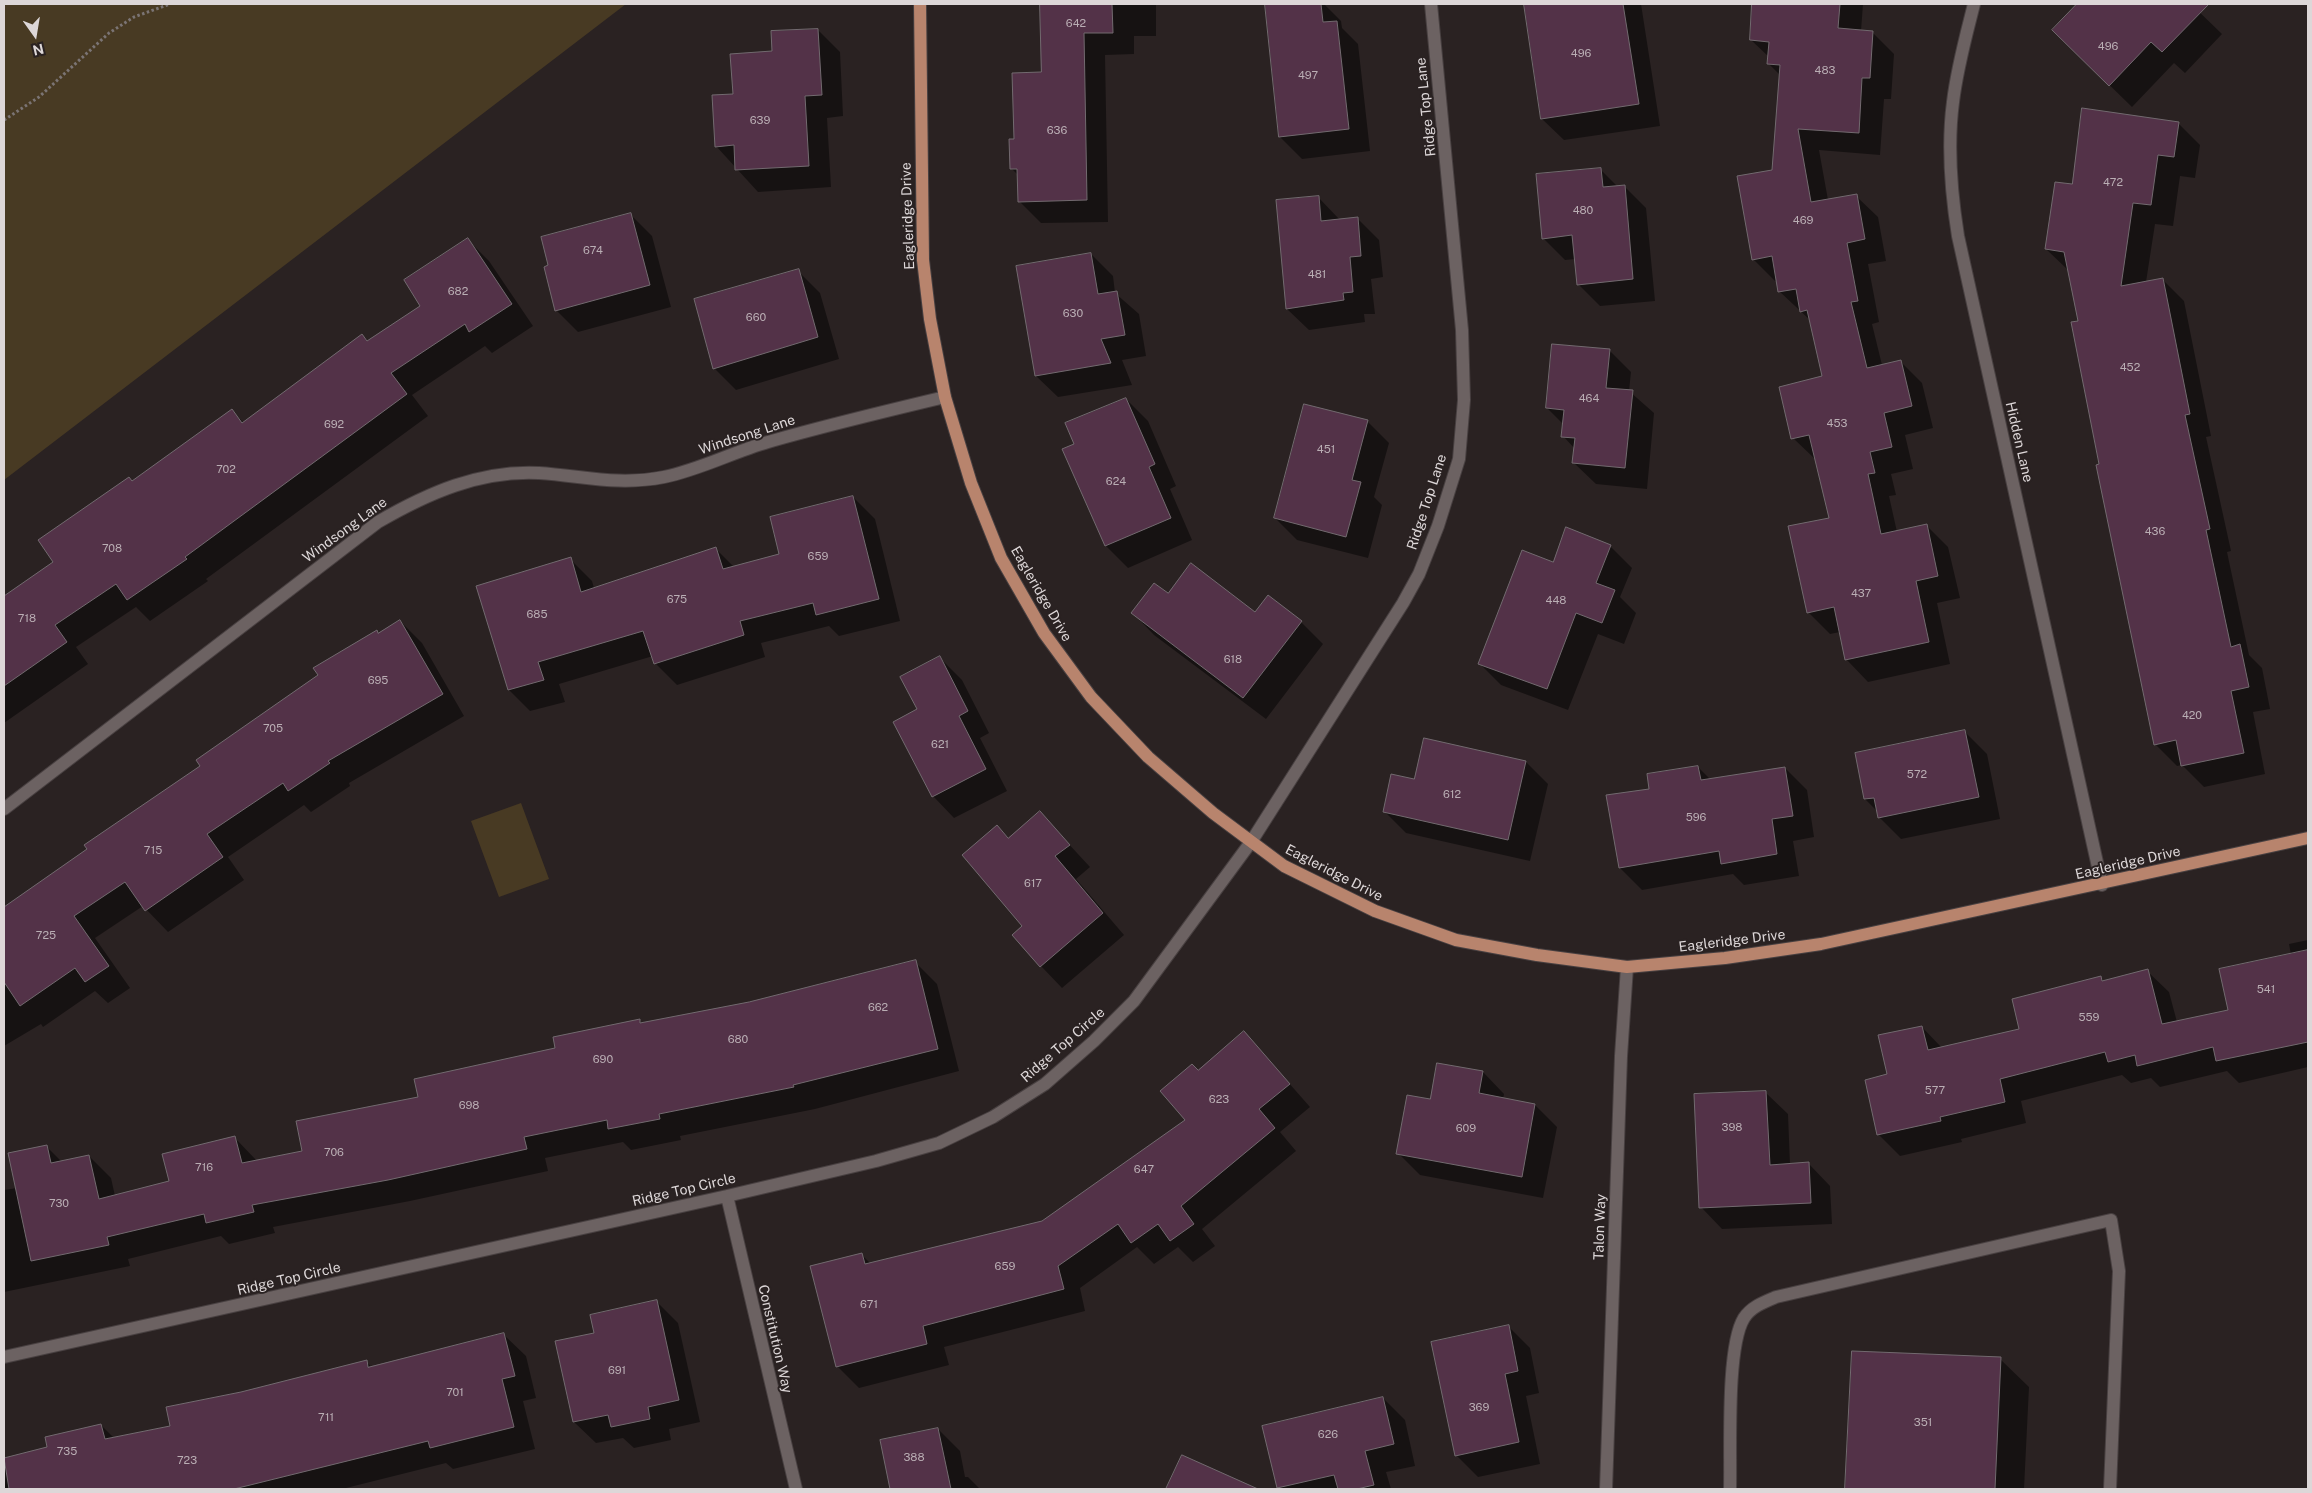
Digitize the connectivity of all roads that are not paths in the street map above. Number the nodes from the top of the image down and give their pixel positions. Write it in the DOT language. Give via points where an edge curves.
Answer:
graph roads {
  1 [pos="920,4"];
  2 [pos="1431,4"];
  3 [pos="1974,4"];
  4 [pos="945,397"];
  5 [pos="4,809"];
  6 [pos="2308,838"];
  7 [pos="1251,842"];
  8 [pos="2102,884"];
  9 [pos="1627,967"];
  10 [pos="727,1196"];
  11 [pos="4,1358"];
  12 [pos="796,1489"];
  13 [pos="1606,1489"];
  14 [pos="1730,1489"];
  15 [pos="2110,1489"];
  1 -- 4 [label="main road, Eagleridge Drive" via="923,260"];
  2 -- 7 [label="street, Ridge Top Lane" via="1462,330 1464,400 1459,459 1438,526 1404,603"];
  3 -- 8 [label="street, Hidden Lane" via="1953,103 1951,181 1955,218"];
  4 -- 5 [label="street, Windsong Lane" via="776,440 665,476 618,481 514,473 468,481 434,492 378,522"];
  4 -- 7 [label="main road, Eagleridge Drive" via="971,483 1001,558 1044,633 1091,698 1148,757"];
  6 -- 8 [label="main road, Eagleridge Drive"];
  7 -- 9 [label="main road, Eagleridge Drive" via="1284,866 1376,911 1456,940"];
  7 -- 10 [label="street, Ridge Top Circle" via="1134,1001 1045,1084 993,1117 939,1143"];
  8 -- 9 [label="main road, Eagleridge Drive" via="1821,944 1725,958"];
  9 -- 13 [label="street, Talon Way"];
  10 -- 11 [label="street, Ridge Top Circle"];
  10 -- 12 [label="street, Constitution Way"];
  14 -- 15 [label="street" via="1733,1351 1740,1326 1754,1308 1776,1298 2110,1220 2119,1271"];
}
